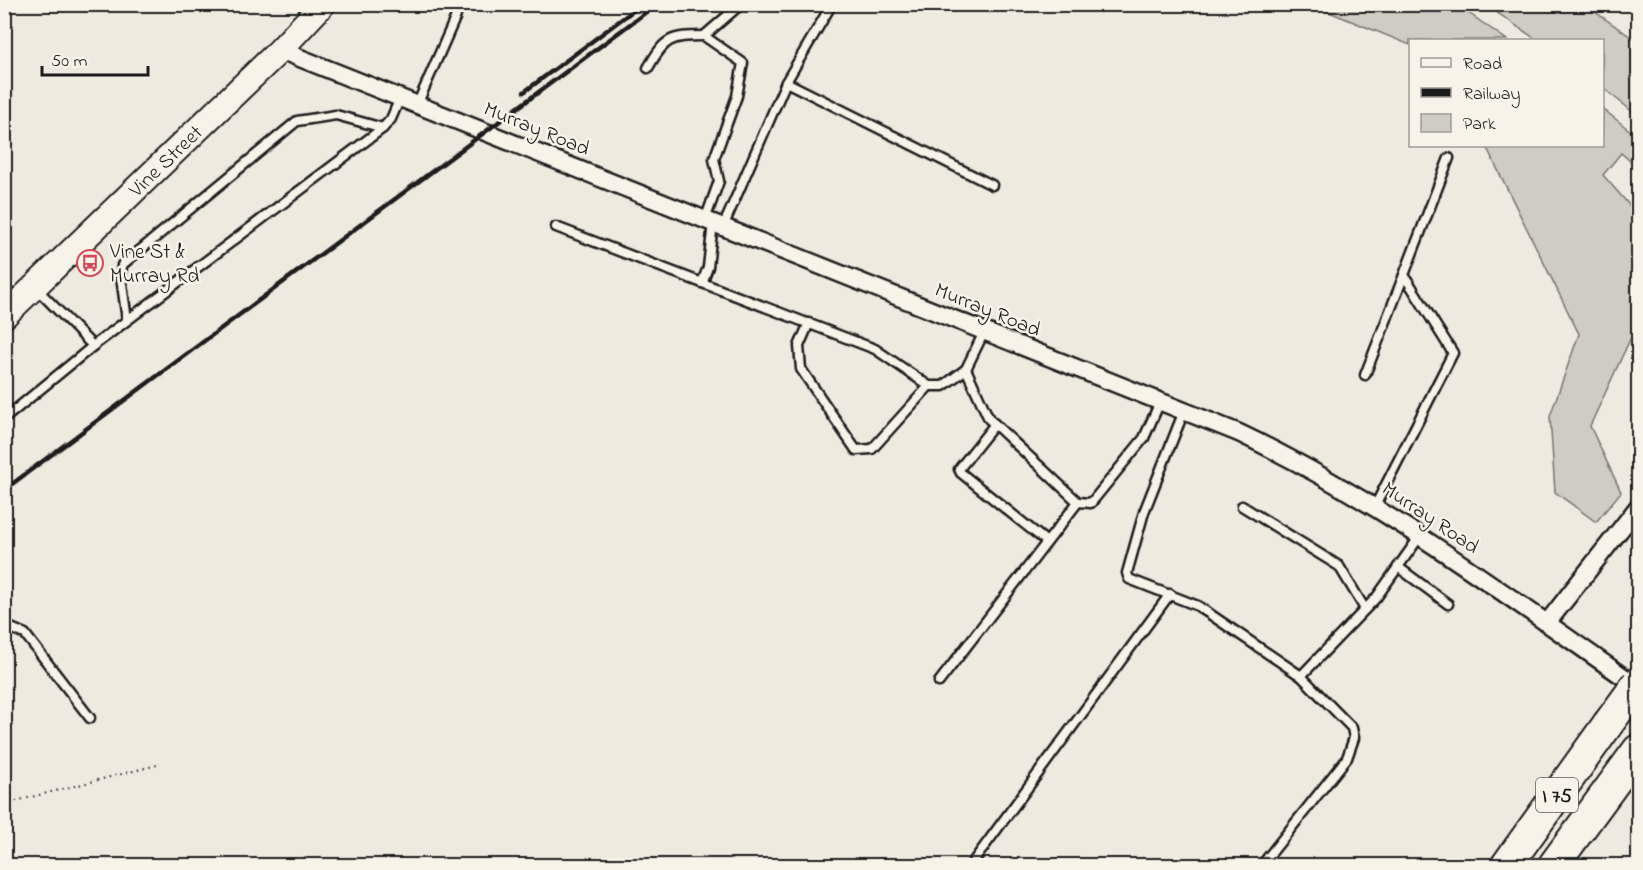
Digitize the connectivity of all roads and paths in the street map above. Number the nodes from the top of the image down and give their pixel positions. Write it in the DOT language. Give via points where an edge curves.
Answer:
graph roads {
  1 [pos="323,4"];
  2 [pos="741,4"];
  3 [pos="832,4"];
  4 [pos="456,16"];
  5 [pos="704,36"];
  6 [pos="280,50"];
  7 [pos="648,68"];
  8 [pos="786,82"];
  9 [pos="400,98"];
  10 [pos="417,105"];
  11 [pos="383,128"];
  12 [pos="1449,158"];
  13 [pos="992,185"];
  14 [pos="714,223"];
  15 [pos="556,227"];
  16 [pos="1404,275"];
  17 [pos="702,283"];
  18 [pos="35,287"];
  19 [pos="4,316"];
  20 [pos="127,320"];
  21 [pos="808,323"];
  22 [pos="984,332"];
  23 [pos="93,346"];
  24 [pos="966,369"];
  25 [pos="1365,375"];
  26 [pos="929,386"];
  27 [pos="1160,402"];
  28 [pos="1184,411"];
  29 [pos="4,419"];
  30 [pos="995,424"];
  31 [pos="1078,502"];
  32 [pos="1242,506"];
  33 [pos="1375,506"];
  34 [pos="1638,507"];
  35 [pos="1420,536"];
  36 [pos="1047,542"];
  37 [pos="1398,567"];
  38 [pos="1170,594"];
  39 [pos="1448,604"];
  40 [pos="1365,609"];
  41 [pos="1547,623"];
  42 [pos="4,625"];
  43 [pos="1301,676"];
  44 [pos="939,682"];
  45 [pos="1638,685"];
  46 [pos="90,718"];
  47 [pos="1638,750"];
  48 [pos="161,764"];
  49 [pos="4,804"];
  50 [pos="970,866"];
  51 [pos="1261,866"];
  52 [pos="1506,866"];
  53 [pos="1554,866"];
  1 -- 6 [label="main road, Vine Street"];
  2 -- 5 [label="lane"];
  3 -- 8 [label="lane"];
  4 -- 10 [label="lane"];
  5 -- 7 [label="lane" via="679,36 660,46"];
  5 -- 14 [label="lane" via="743,63 737,96 714,159 718,181"];
  6 -- 9 [label="street, Murray Road"];
  6 -- 18 [label="main road, Vine Street"];
  8 -- 13 [label="lane"];
  8 -- 14 [label="lane"];
  9 -- 10 [label="street, Murray Road"];
  9 -- 11 [label="lane"];
  10 -- 14 [label="street, Murray Road"];
  11 -- 20 [label="lane"];
  11 -- 20 [label="lane" via="336,115 297,121 122,265"];
  12 -- 16 [label="lane"];
  14 -- 17 [label="lane"];
  14 -- 22 [label="street, Murray Road"];
  15 -- 17 [label="lane"];
  16 -- 25 [label="lane"];
  16 -- 33 [label="lane" via="1453,353"];
  17 -- 21 [label="lane"];
  18 -- 19 [label="main road, Vine Street"];
  18 -- 23 [label="lane"];
  20 -- 23 [label="lane"];
  21 -- 26 [label="lane" via="875,349"];
  21 -- 26 [label="lane" via="799,346 801,369 856,450 872,449"];
  22 -- 24 [label="lane"];
  22 -- 27 [label="street, Murray Road"];
  23 -- 29 [label="lane"];
  24 -- 26 [label="lane" via="943,386"];
  24 -- 30 [label="lane"];
  27 -- 28 [label="street, Murray Road"];
  27 -- 31 [label="lane" via="1144,438 1091,503"];
  28 -- 33 [label="street, Murray Road" via="1298,461"];
  28 -- 38 [label="lane" via="1144,512 1127,573 1130,579"];
  30 -- 31 [label="lane"];
  30 -- 36 [label="lane" via="959,469"];
  31 -- 36 [label="lane"];
  32 -- 40 [label="lane" via="1339,566"];
  33 -- 35 [label="street, Murray Road"];
  34 -- 41 [label="street"];
  35 -- 37 [label="lane"];
  35 -- 41 [label="street, Murray Road"];
  36 -- 44 [label="lane"];
  37 -- 39 [label="lane"];
  37 -- 40 [label="lane"];
  38 -- 43 [label="lane" via="1198,606"];
  38 -- 50 [label="lane"];
  40 -- 43 [label="lane"];
  41 -- 45 [label="street, Murray Road"];
  42 -- 46 [label="lane" via="25,634"];
  43 -- 51 [label="lane" via="1352,728 1354,738 1347,758"];
  45 -- 52 [label="highway, I 75, bridge"];
  47 -- 53 [label="highway, I 75"];
  48 -- 49 [label="path"];
}
